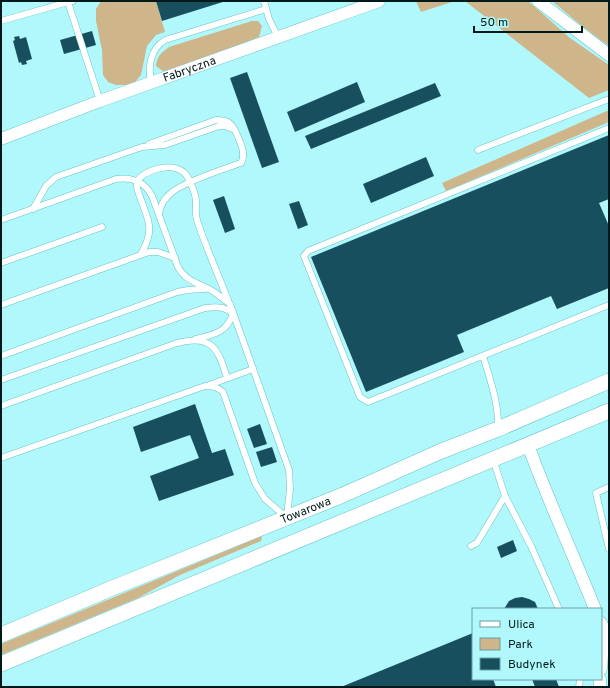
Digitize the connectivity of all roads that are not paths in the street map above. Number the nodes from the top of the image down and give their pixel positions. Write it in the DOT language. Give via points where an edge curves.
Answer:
graph roads {
  1 [pos="264,1"];
  2 [pos="379,1"];
  3 [pos="538,1"];
  4 [pos="71,2"];
  5 [pos="266,9"];
  6 [pos="1,21"];
  7 [pos="278,37"];
  8 [pos="609,55"];
  9 [pos="151,83"];
  10 [pos="609,100"];
  11 [pos="100,101"];
  12 [pos="609,128"];
  13 [pos="1,139"];
  14 [pos="478,150"];
  15 [pos="137,182"];
  16 [pos="190,182"];
  17 [pos="33,208"];
  18 [pos="159,214"];
  19 [pos="1,220"];
  20 [pos="102,227"];
  21 [pos="141,254"];
  22 [pos="175,258"];
  23 [pos="1,263"];
  24 [pos="209,289"];
  25 [pos="230,304"];
  26 [pos="1,305"];
  27 [pos="609,305"];
  28 [pos="233,314"];
  29 [pos="189,340"];
  30 [pos="1,356"];
  31 [pos="483,356"];
  32 [pos="253,369"];
  33 [pos="228,378"];
  34 [pos="1,380"];
  35 [pos="609,382"];
  36 [pos="206,386"];
  37 [pos="1,406"];
  38 [pos="609,411"];
  39 [pos="498,429"];
  40 [pos="528,445"];
  41 [pos="1,458"];
  42 [pos="493,460"];
  43 [pos="609,487"];
  44 [pos="505,496"];
  45 [pos="287,518"];
  46 [pos="297,540"];
  47 [pos="471,546"];
  48 [pos="609,549"];
  49 [pos="559,608"];
  50 [pos="595,608"];
  51 [pos="602,625"];
  52 [pos="1,635"];
  53 [pos="602,655"];
  54 [pos="1,664"];
  1 -- 5 [label="lane"];
  2 -- 7 [label="street, Fabryczna"];
  3 -- 8 [label="street"];
  4 -- 6 [label="lane"];
  4 -- 11 [label="lane"];
  5 -- 7 [label="lane"];
  5 -- 9 [label="lane" via="165,40 153,53"];
  7 -- 9 [label="street, Fabryczna"];
  9 -- 11 [label="street, Fabryczna"];
  10 -- 14 [label="lane"];
  11 -- 13 [label="street, Fabryczna"];
  12 -- 31 [label="lane" via="308,251 304,256 360,397 368,402"];
  15 -- 16 [label="lane" via="146,173 162,167 171,167 183,172"];
  15 -- 17 [label="lane" via="126,178 116,179"];
  15 -- 18 [label="lane" via="148,189"];
  15 -- 21 [label="lane" via="136,188 150,230"];
  16 -- 17 [label="lane" via="241,163 244,154 235,130 219,126 164,145 142,146 56,177 46,186"];
  16 -- 18 [label="lane" via="172,191 164,200"];
  16 -- 25 [label="lane" via="196,200 197,219"];
  17 -- 19 [label="lane"];
  18 -- 22 [label="lane"];
  20 -- 23 [label="lane"];
  21 -- 22 [label="lane" via="158,252"];
  21 -- 26 [label="lane"];
  22 -- 24 [label="lane" via="181,273"];
  24 -- 25 [label="lane"];
  24 -- 30 [label="lane" via="198,288 177,292"];
  25 -- 28 [label="lane"];
  27 -- 31 [label="lane"];
  28 -- 29 [label="lane" via="226,328 211,335"];
  28 -- 32 [label="lane"];
  28 -- 34 [label="lane" via="222,307 205,308"];
  29 -- 33 [label="lane" via="211,345 221,359"];
  29 -- 37 [label="lane"];
  31 -- 39 [label="lane"];
  32 -- 33 [label="lane"];
  32 -- 45 [label="lane" via="289,470"];
  33 -- 36 [label="lane"];
  35 -- 39 [label="street, Towarowa"];
  36 -- 41 [label="lane"];
  36 -- 45 [label="lane" via="218,387 223,392 255,483 265,498"];
  38 -- 40 [label="street, Towarowa"];
  39 -- 45 [label="street, Towarowa" via="438,452"];
  40 -- 42 [label="street, Towarowa"];
  40 -- 50 [label="street" via="542,485"];
  42 -- 44 [label="lane"];
  42 -- 46 [label="street, Towarowa"];
  43 -- 48 [label="lane" via="596,493"];
  44 -- 47 [label="lane" via="477,543"];
  44 -- 49 [label="lane"];
  45 -- 46 [label="street"];
  45 -- 52 [label="street, Towarowa"];
  46 -- 54 [label="street, Towarowa"];
  51 -- 53 [label="street"];
}
